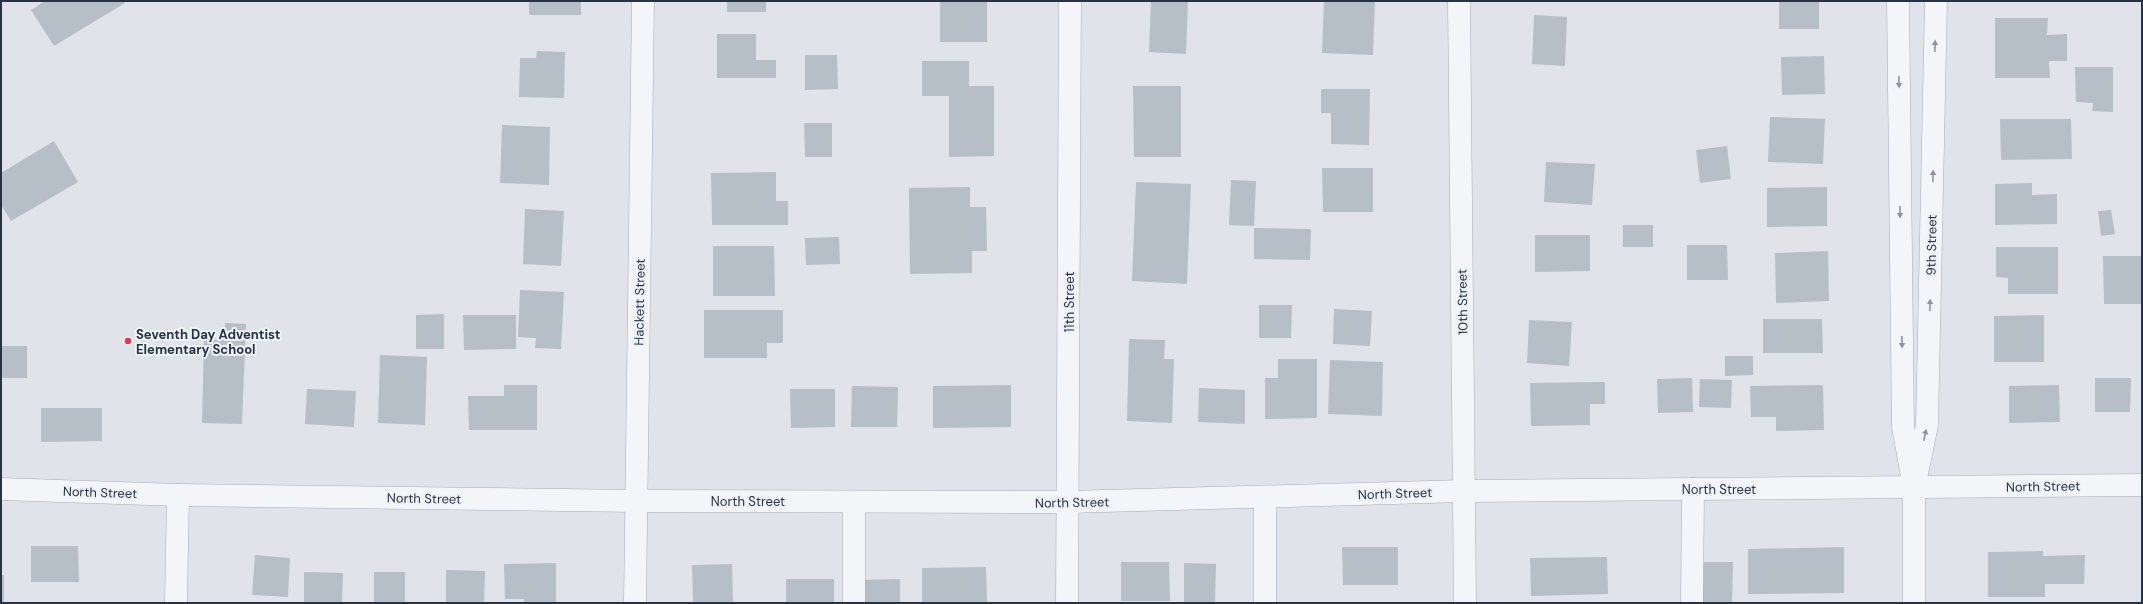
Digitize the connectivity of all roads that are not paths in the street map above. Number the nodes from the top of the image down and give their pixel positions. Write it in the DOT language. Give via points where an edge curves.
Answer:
graph roads {
  1 [pos="643,1"];
  2 [pos="1070,1"];
  3 [pos="1459,1"];
  4 [pos="1898,1"];
  5 [pos="1936,1"];
  6 [pos="2142,485"];
  7 [pos="1914,487"];
  8 [pos="1,489"];
  9 [pos="1693,489"];
  10 [pos="1464,491"];
  11 [pos="178,495"];
  12 [pos="1265,497"];
  13 [pos="637,501"];
  14 [pos="854,502"];
  15 [pos="1068,502"];
  16 [pos="176,603"];
  17 [pos="635,603"];
  18 [pos="854,603"];
  19 [pos="1067,603"];
  20 [pos="1265,603"];
  21 [pos="1465,603"];
  22 [pos="1692,603"];
  23 [pos="1914,603"];
  1 -- 13 [label="street, Hackett Street"];
  2 -- 15 [label="street, 11th Street"];
  3 -- 10 [label="street, 10th Street"];
  4 -- 7 [label="street, 9th Street, one-way" via="1903,427"];
  7 -- 5 [label="street, 9th Street, one-way" via="1927,425"];
  6 -- 7 [label="street, North Street"];
  7 -- 9 [label="street, North Street"];
  7 -- 23 [label="street, 9th Street"];
  8 -- 11 [label="street, North Street"];
  9 -- 10 [label="street, North Street"];
  9 -- 22 [label="street"];
  10 -- 12 [label="street, North Street"];
  10 -- 21 [label="street, 10th Street"];
  11 -- 13 [label="street, North Street"];
  11 -- 16 [label="street"];
  12 -- 15 [label="street, North Street"];
  12 -- 20 [label="street"];
  13 -- 14 [label="street, North Street"];
  13 -- 17 [label="street, Hackett Street"];
  14 -- 15 [label="street, North Street"];
  14 -- 18 [label="street"];
  15 -- 19 [label="street, 11th Street"];
}
